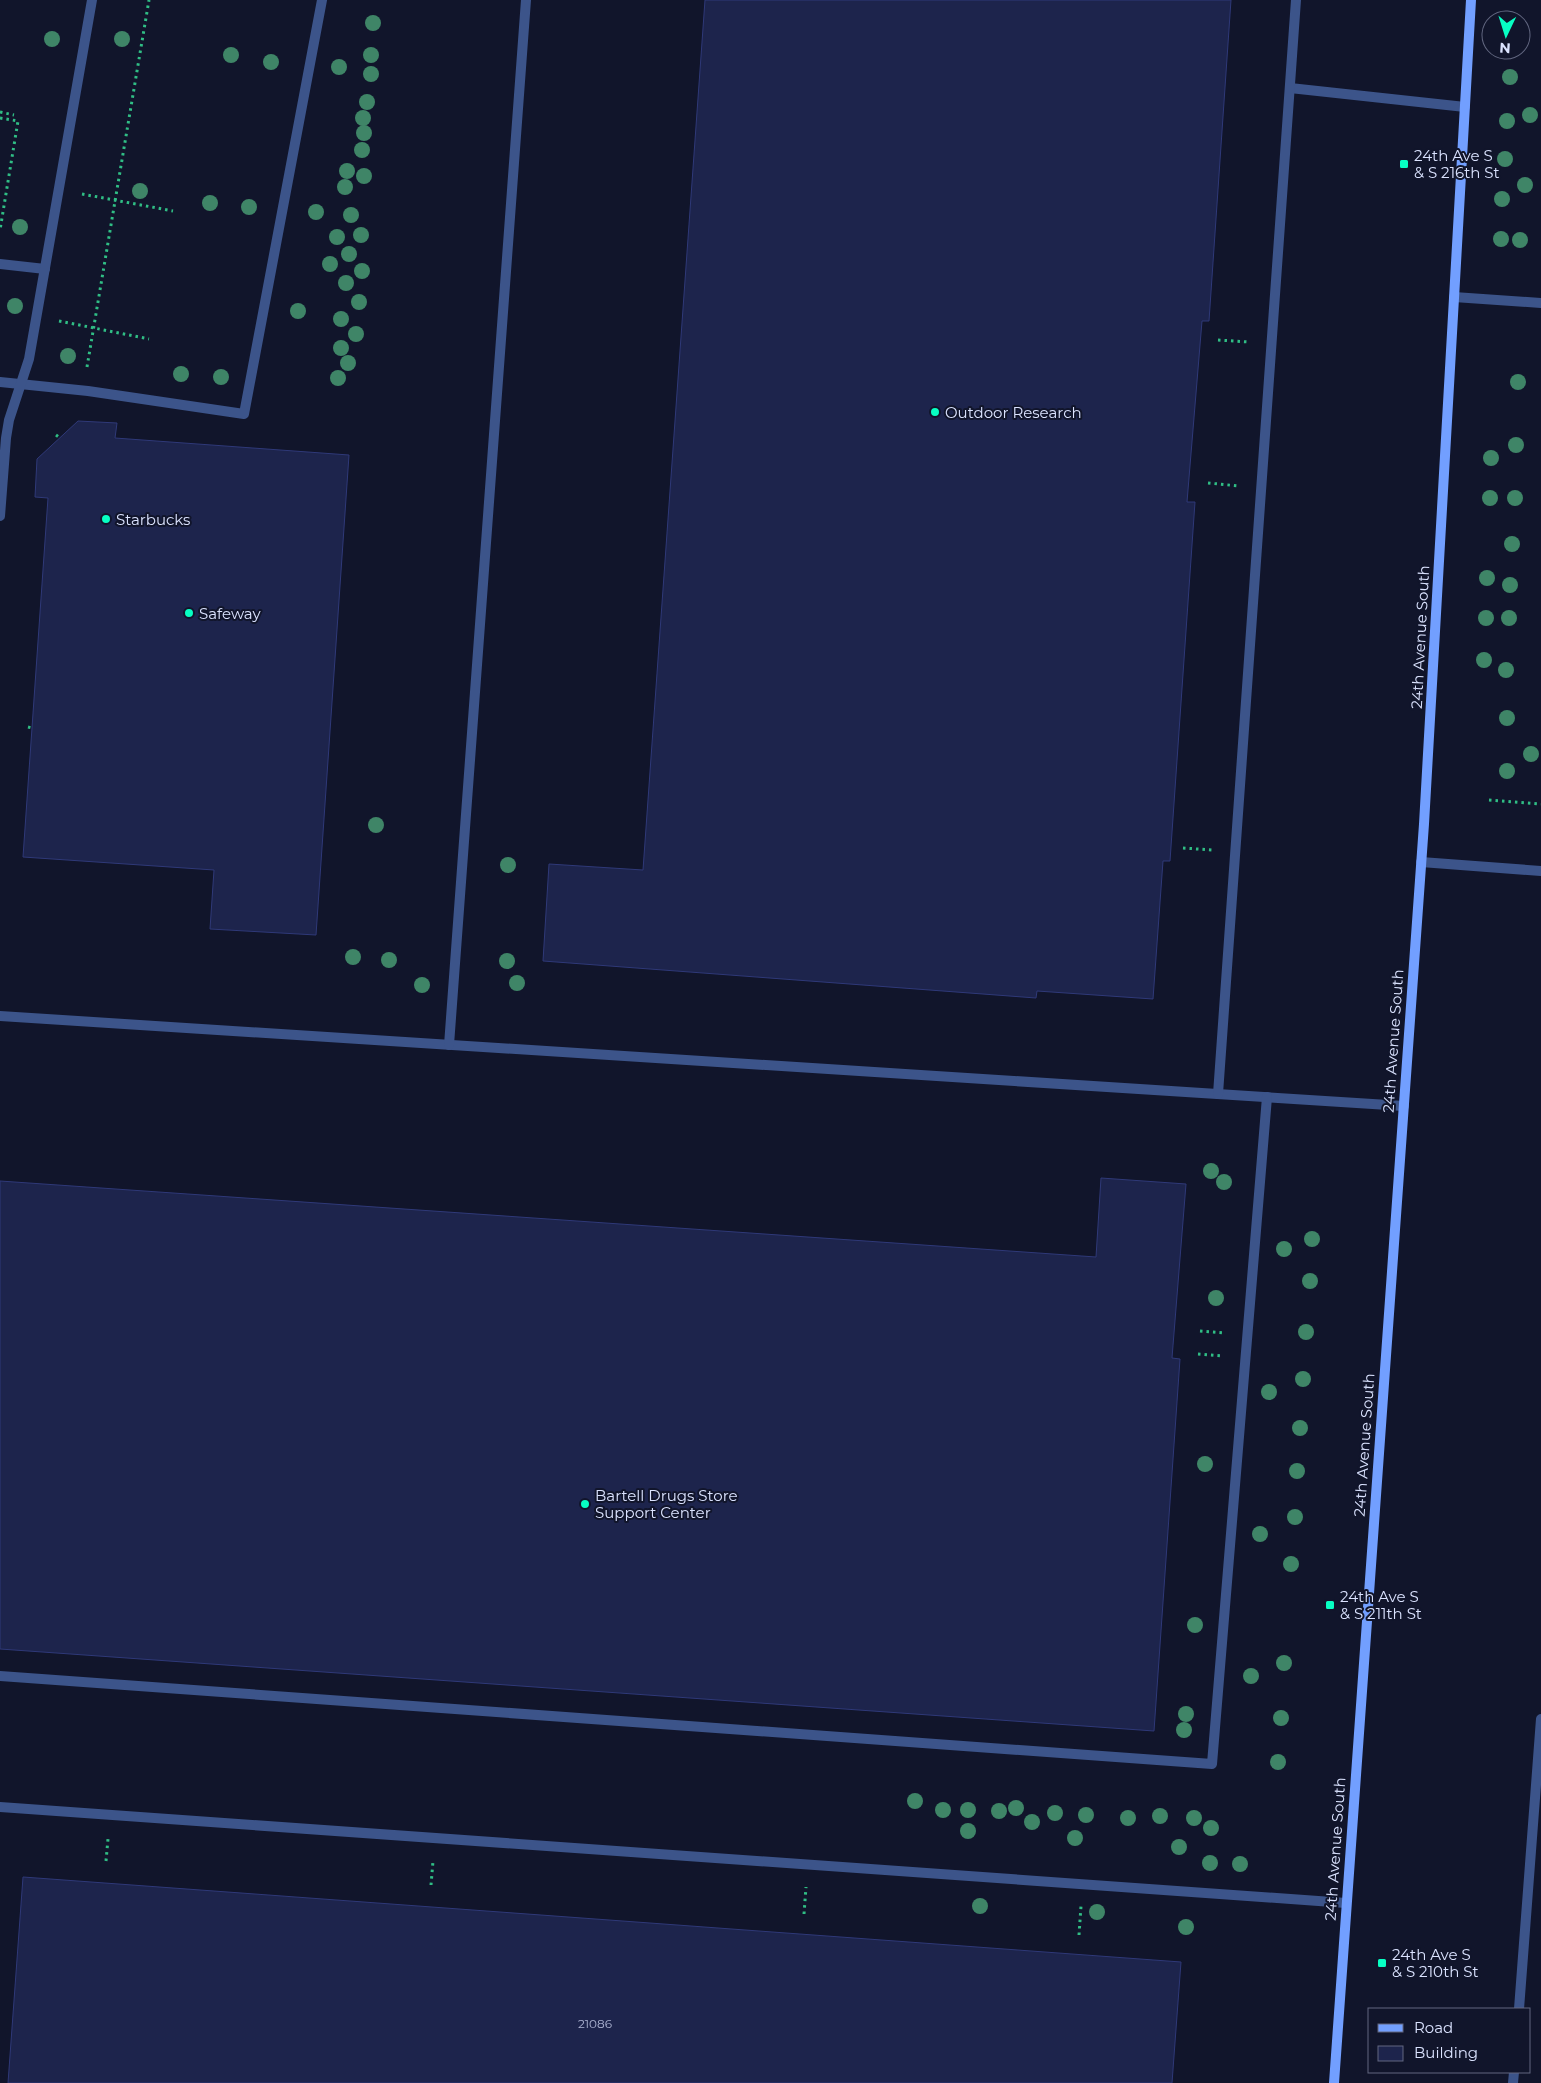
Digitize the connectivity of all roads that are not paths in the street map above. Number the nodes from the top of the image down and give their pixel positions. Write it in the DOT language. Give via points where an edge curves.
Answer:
graph roads {
  1 [pos="92,0"];
  2 [pos="322,0"];
  3 [pos="526,0"];
  4 [pos="1296,0"];
  5 [pos="1471,0"];
  6 [pos="1290,88"];
  7 [pos="1465,107"];
  8 [pos="0,264"];
  9 [pos="45,269"];
  10 [pos="1454,297"];
  11 [pos="1541,303"];
  12 [pos="0,382"];
  13 [pos="20,386"];
  14 [pos="0,516"];
  15 [pos="1421,862"];
  16 [pos="1541,871"];
  17 [pos="0,1016"];
  18 [pos="449,1045"];
  19 [pos="1218,1094"];
  20 [pos="1267,1097"];
  21 [pos="1404,1106"];
  22 [pos="0,1676"];
  23 [pos="1541,1720"];
  24 [pos="0,1807"];
  25 [pos="1346,1903"];
  26 [pos="1519,2008"];
  27 [pos="1334,2083"];
  1 -- 9 [label="lane"];
  2 -- 13 [label="lane" via="244,414 88,391"];
  3 -- 18 [label="lane"];
  4 -- 6 [label="lane"];
  5 -- 7 [label="street, 24th Avenue South"];
  6 -- 7 [label="lane"];
  6 -- 19 [label="lane"];
  7 -- 10 [label="street, 24th Avenue South"];
  8 -- 9 [label="lane"];
  9 -- 13 [label="lane" via="29,359"];
  10 -- 11 [label="lane"];
  10 -- 15 [label="street, 24th Avenue South"];
  12 -- 13 [label="lane"];
  13 -- 14 [label="lane" via="6,438"];
  15 -- 16 [label="lane"];
  15 -- 21 [label="street, 24th Avenue South"];
  17 -- 18 [label="lane"];
  18 -- 19 [label="lane"];
  19 -- 20 [label="lane"];
  20 -- 21 [label="lane"];
  20 -- 22 [label="lane" via="1212,1764"];
  21 -- 25 [label="street, 24th Avenue South"];
  23 -- 26 [label="lane"];
  24 -- 25 [label="lane"];
  25 -- 27 [label="street, 24th Avenue South"];
}
